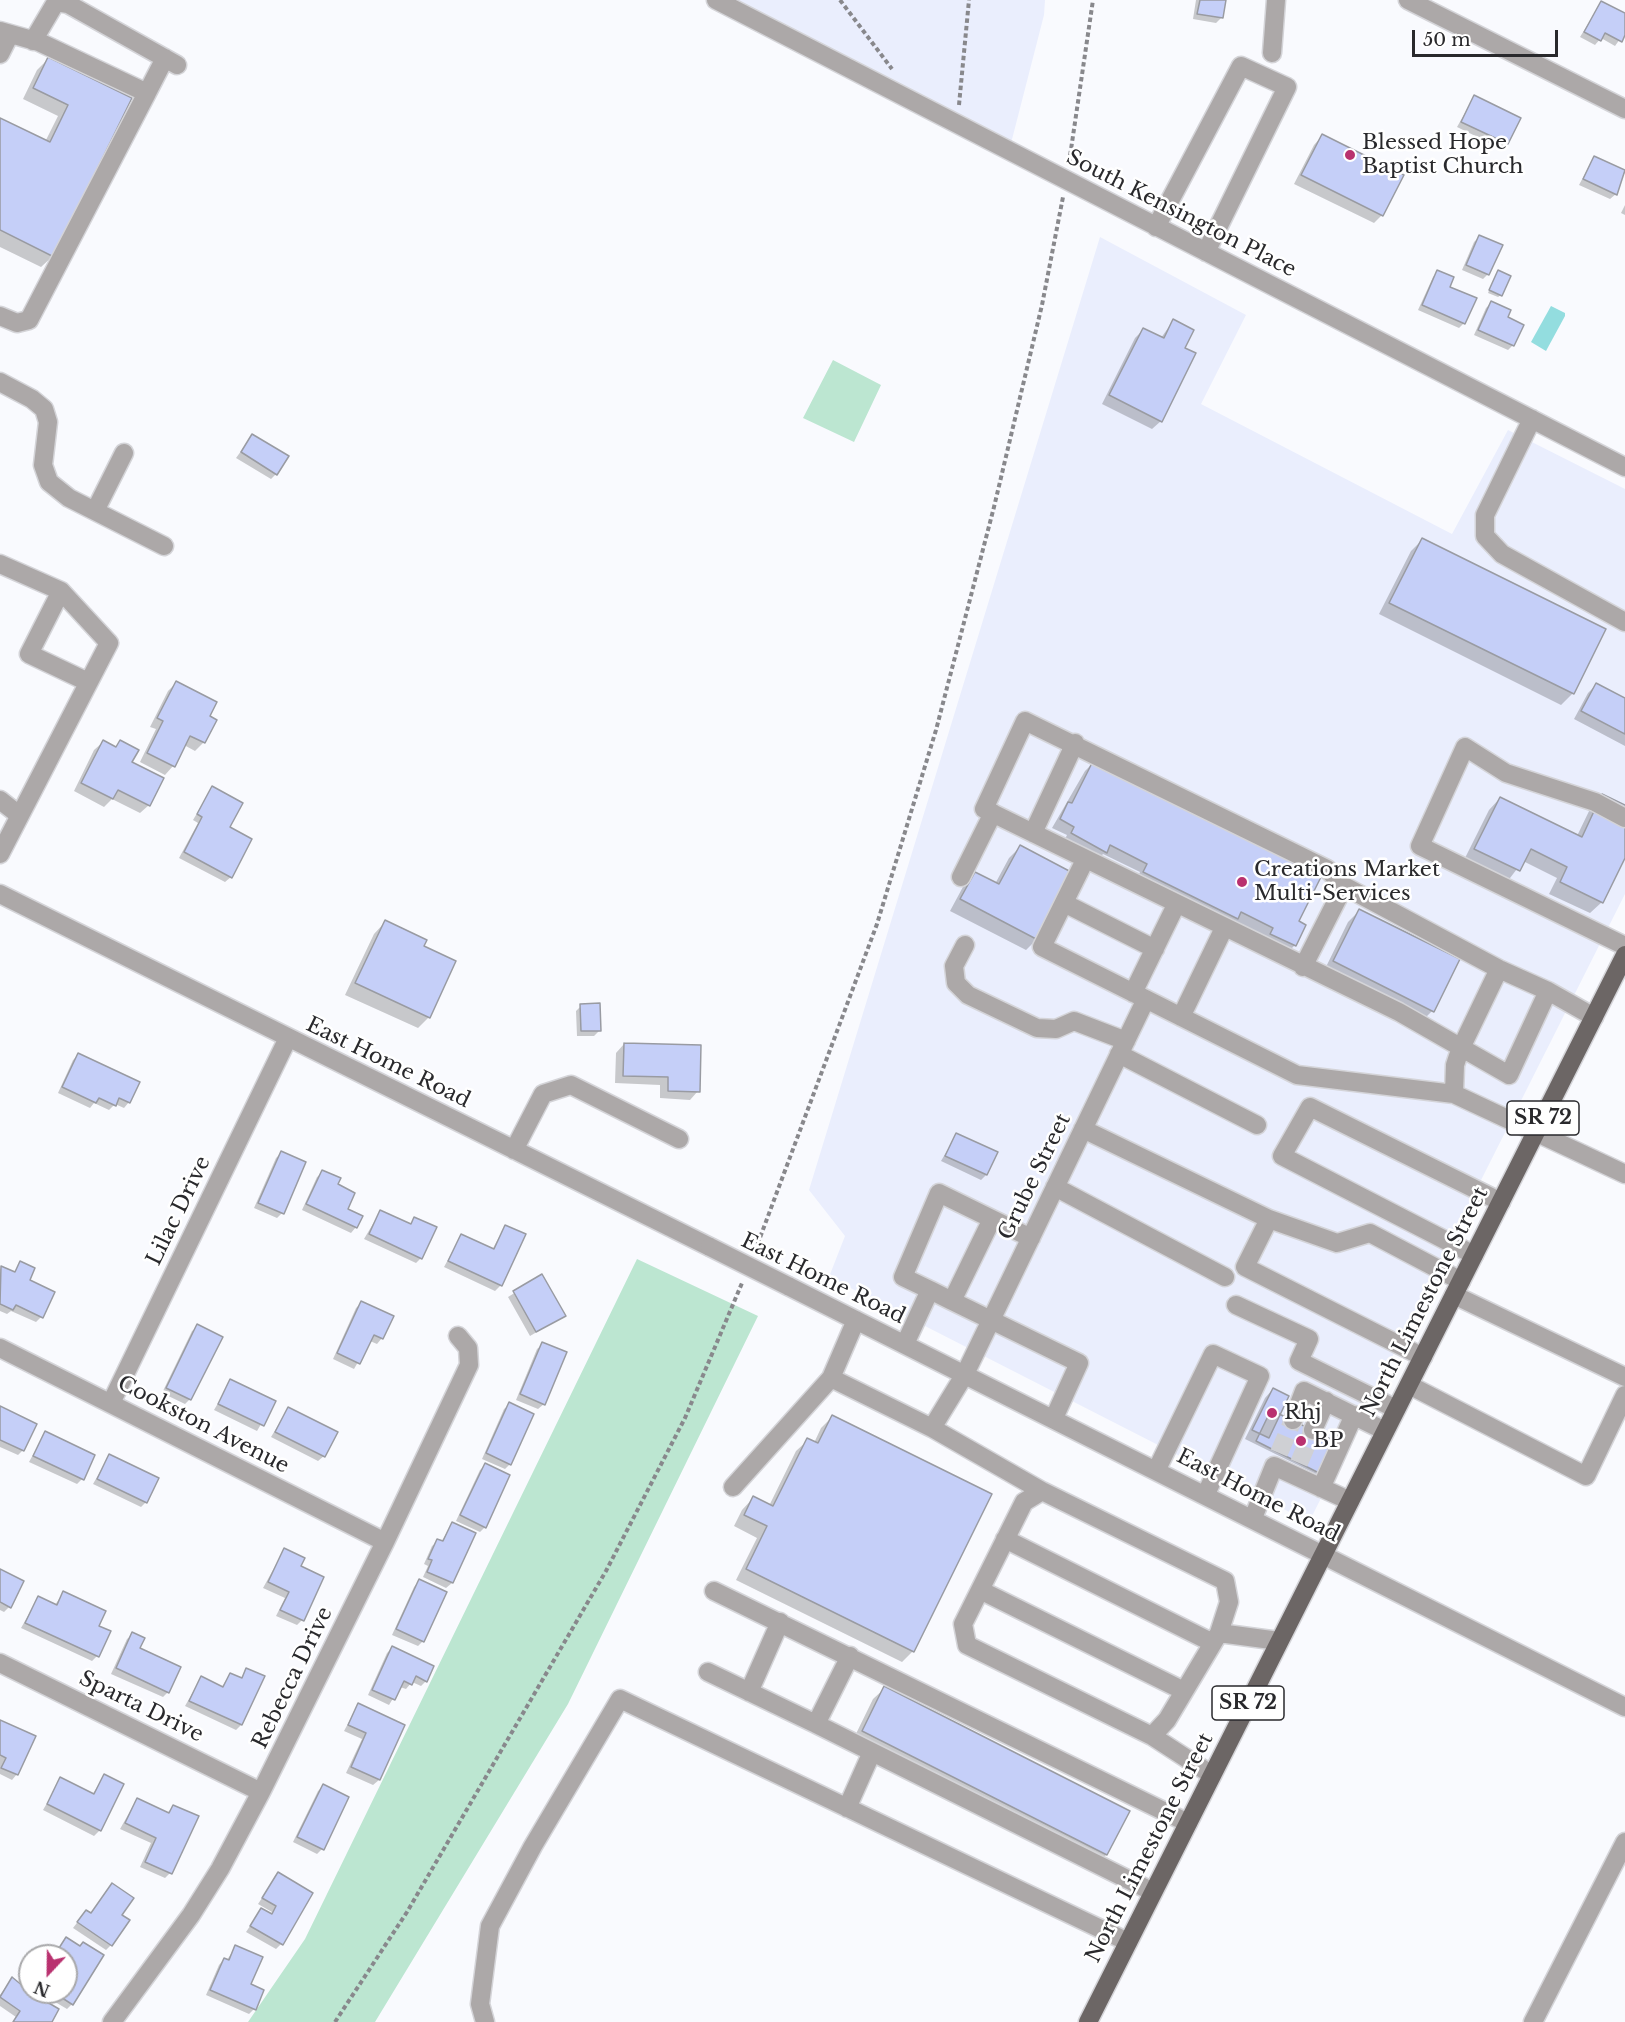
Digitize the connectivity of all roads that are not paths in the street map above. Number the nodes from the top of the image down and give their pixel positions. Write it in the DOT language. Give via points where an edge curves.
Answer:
graph roads {
  1 [pos="716,0"];
  2 [pos="1276,0"];
  3 [pos="1408,0"];
  4 [pos="5,32"];
  5 [pos="33,41"];
  6 [pos="1272,53"];
  7 [pos="0,54"];
  8 [pos="147,93"];
  9 [pos="1625,109"];
  10 [pos="1156,227"];
  11 [pos="1206,252"];
  12 [pos="0,316"];
  13 [pos="0,382"];
  14 [pos="1532,419"];
  15 [pos="124,453"];
  16 [pos="1625,467"];
  17 [pos="94,511"];
  18 [pos="164,546"];
  19 [pos="0,564"];
  20 [pos="61,591"];
  21 [pos="1625,622"];
  22 [pos="88,682"];
  23 [pos="1075,743"];
  24 [pos="0,800"];
  25 [pos="993,813"];
  26 [pos="19,815"];
  27 [pos="1625,818"];
  28 [pos="1033,833"];
  29 [pos="0,854"];
  30 [pos="1085,860"];
  31 [pos="961,877"];
  32 [pos="1344,886"];
  33 [pos="0,894"];
  34 [pos="1064,903"];
  35 [pos="1176,905"];
  36 [pos="1224,928"];
  37 [pos="965,945"];
  38 [pos="1625,946"];
  39 [pos="1155,949"];
  40 [pos="1625,955"];
  41 [pos="1303,968"];
  42 [pos="1499,969"];
  43 [pos="1548,991"];
  44 [pos="1139,996"];
  45 [pos="1181,1017"];
  46 [pos="1594,1017"];
  47 [pos="288,1038"];
  48 [pos="1123,1047"];
  49 [pos="1460,1050"];
  50 [pos="1312,1078"];
  51 [pos="1454,1094"];
  52 [pos="1310,1107"];
  53 [pos="1257,1125"];
  54 [pos="1083,1129"];
  55 [pos="1536,1131"];
  56 [pos="678,1139"];
  57 [pos="514,1150"];
  58 [pos="1625,1174"];
  59 [pos="1055,1187"];
  60 [pos="1501,1202"];
  61 [pos="992,1219"];
  62 [pos="1269,1219"];
  63 [pos="1031,1238"];
  64 [pos="1474,1255"];
  65 [pos="1225,1277"];
  66 [pos="1457,1288"];
  67 [pos="930,1290"];
  68 [pos="952,1301"];
  69 [pos="1236,1305"];
  70 [pos="991,1319"];
  71 [pos="856,1320"];
  72 [pos="458,1336"];
  73 [pos="905,1344"];
  74 [pos="0,1348"];
  75 [pos="1423,1357"];
  76 [pos="965,1374"];
  77 [pos="1625,1377"];
  78 [pos="831,1378"];
  79 [pos="1409,1385"];
  80 [pos="1625,1395"];
  81 [pos="1326,1401"];
  82 [pos="111,1403"];
  83 [pos="1396,1409"];
  84 [pos="1354,1415"];
  85 [pos="1054,1418"];
  86 [pos="1293,1420"];
  87 [pos="932,1428"];
  88 [pos="1313,1430"];
  89 [pos="1385,1431"];
  90 [pos="1157,1470"];
  91 [pos="733,1487"];
  92 [pos="1321,1488"];
  93 [pos="1042,1491"];
  94 [pos="1206,1494"];
  95 [pos="1350,1501"];
  96 [pos="1253,1518"];
  97 [pos="1005,1539"];
  98 [pos="385,1542"];
  99 [pos="1323,1554"];
  100 [pos="980,1590"];
  101 [pos="714,1591"];
  102 [pos="780,1622"];
  103 [pos="1216,1638"];
  104 [pos="1279,1641"];
  105 [pos="850,1656"];
  106 [pos="0,1663"];
  107 [pos="708,1672"];
  108 [pos="1184,1691"];
  109 [pos="748,1692"];
  110 [pos="1625,1707"];
  111 [pos="816,1724"];
  112 [pos="1152,1736"];
  113 [pos="872,1752"];
  114 [pos="1212,1775"];
  115 [pos="261,1792"];
  116 [pos="847,1808"];
  117 [pos="1188,1823"];
  118 [pos="1625,1842"];
  119 [pos="1153,1892"];
  120 [pos="1128,1942"];
  121 [pos="112,2022"];
  122 [pos="485,2022"];
  123 [pos="1088,2022"];
  124 [pos="1533,2022"];
  1 -- 10 [label="street, South Kensington Place"];
  2 -- 6 [label="street"];
  3 -- 9 [label="street"];
  4 -- 5 [label="street"];
  4 -- 7 [label="street"];
  5 -- 8 [label="street"];
  5 -- 8 [label="street" via="56,2 68,4 171,62"];
  8 -- 12 [label="street" via="29,320 17,323"];
  10 -- 11 [label="street, South Kensington Place"];
  10 -- 11 [label="street" via="1241,66 1287,87"];
  11 -- 14 [label="street, South Kensington Place"];
  13 -- 17 [label="street" via="44,409 48,422 43,465 49,482"];
  14 -- 16 [label="street, South Kensington Place"];
  14 -- 21 [label="street" via="1485,515 1485,536 1502,554"];
  15 -- 17 [label="street"];
  17 -- 18 [label="street"];
  19 -- 20 [label="street"];
  20 -- 22 [label="street" via="109,643"];
  20 -- 22 [label="street" via="29,654"];
  22 -- 26 [label="street"];
  23 -- 25 [label="street" via="1025,721 984,809"];
  23 -- 28 [label="street"];
  23 -- 32 [label="street" via="1327,869"];
  24 -- 26 [label="street"];
  25 -- 28 [label="street"];
  25 -- 31 [label="street"];
  26 -- 29 [label="street"];
  27 -- 38 [label="street" via="1594,802 1506,773 1465,747 1420,846"];
  28 -- 30 [label="street"];
  30 -- 34 [label="street"];
  30 -- 35 [label="street"];
  32 -- 41 [label="street"];
  32 -- 42 [label="street"];
  33 -- 47 [label="street, East Home Road"];
  34 -- 39 [label="street"];
  34 -- 44 [label="street" via="1042,947"];
  35 -- 36 [label="street"];
  35 -- 39 [label="street, Grube Street"];
  36 -- 41 [label="street"];
  36 -- 45 [label="street"];
  37 -- 48 [label="street" via="954,966 956,983 968,994 1037,1028 1056,1029 1074,1021"];
  39 -- 44 [label="street, Grube Street"];
  40 -- 46 [label="main road, North Limestone Street / SR 72"];
  41 -- 49 [label="street" via="1399,1012"];
  42 -- 43 [label="street"];
  42 -- 49 [label="street"];
  43 -- 46 [label="street"];
  43 -- 49 [label="street" via="1509,1075"];
  44 -- 45 [label="street"];
  44 -- 48 [label="street, Grube Street"];
  45 -- 50 [label="street" via="1297,1075"];
  46 -- 55 [label="main road, North Limestone Street / SR 72"];
  47 -- 57 [label="street, East Home Road"];
  47 -- 82 [label="street, Lilac Drive"];
  48 -- 53 [label="street"];
  48 -- 54 [label="street, Grube Street"];
  49 -- 51 [label="street"];
  50 -- 51 [label="street"];
  50 -- 52 [label="street"];
  51 -- 55 [label="street"];
  52 -- 60 [label="street"];
  52 -- 64 [label="street" via="1282,1156"];
  54 -- 59 [label="street, Grube Street"];
  54 -- 62 [label="street"];
  55 -- 58 [label="street"];
  55 -- 60 [label="main road, North Limestone Street / SR 72"];
  56 -- 57 [label="street" via="571,1085 543,1094"];
  57 -- 71 [label="street, East Home Road, bridge"];
  59 -- 63 [label="street, Grube Street"];
  59 -- 65 [label="street"];
  60 -- 64 [label="main road, North Limestone Street / SR 72"];
  61 -- 63 [label="street"];
  61 -- 67 [label="street" via="939,1193 903,1277"];
  61 -- 68 [label="street"];
  62 -- 66 [label="street" via="1337,1243 1370,1233"];
  62 -- 75 [label="street" via="1245,1267"];
  63 -- 70 [label="street, Grube Street"];
  64 -- 66 [label="main road, North Limestone Street / SR 72"];
  66 -- 75 [label="main road, North Limestone Street / SR 72"];
  66 -- 77 [label="street"];
  67 -- 68 [label="street"];
  67 -- 73 [label="street"];
  68 -- 70 [label="street"];
  69 -- 83 [label="street" via="1309,1339 1299,1361"];
  70 -- 76 [label="street, Grube Street"];
  70 -- 85 [label="street" via="1079,1363"];
  71 -- 73 [label="street, East Home Road"];
  71 -- 78 [label="street"];
  72 -- 98 [label="street, Rebecca Drive" via="468,1348 469,1365"];
  73 -- 76 [label="street, East Home Road"];
  74 -- 82 [label="street, Cookston Avenue"];
  75 -- 79 [label="main road, North Limestone Street / SR 72"];
  76 -- 85 [label="street, East Home Road"];
  76 -- 87 [label="street, Grube Street"];
  78 -- 87 [label="street"];
  78 -- 91 [label="street"];
  79 -- 80 [label="street" via="1586,1476"];
  79 -- 83 [label="main road, North Limestone Street / SR 72"];
  81 -- 84 [label="street"];
  81 -- 86 [label="street" via="1304,1391"];
  81 -- 88 [label="street"];
  82 -- 98 [label="street, Cookston Avenue"];
  83 -- 89 [label="main road, North Limestone Street / SR 72"];
  84 -- 89 [label="street"];
  84 -- 92 [label="street"];
  85 -- 90 [label="street, East Home Road"];
  87 -- 93 [label="street"];
  89 -- 95 [label="main road, North Limestone Street / SR 72"];
  90 -- 94 [label="street, East Home Road"];
  90 -- 94 [label="street" via="1213,1354 1260,1376"];
  92 -- 95 [label="street"];
  92 -- 96 [label="street" via="1277,1459"];
  93 -- 97 [label="street" via="1024,1502"];
  93 -- 103 [label="street" via="1225,1581 1229,1602"];
  94 -- 96 [label="street, East Home Road"];
  95 -- 99 [label="main road, North Limestone Street / SR 72"];
  96 -- 99 [label="street, East Home Road"];
  97 -- 100 [label="street"];
  97 -- 103 [label="street"];
  98 -- 115 [label="street, Rebecca Drive"];
  99 -- 104 [label="main road, North Limestone Street / SR 72"];
  99 -- 110 [label="street, East Home Road"];
  100 -- 108 [label="street"];
  100 -- 112 [label="street" via="963,1624 967,1645"];
  101 -- 102 [label="street"];
  102 -- 105 [label="street"];
  102 -- 109 [label="street"];
  103 -- 104 [label="street"];
  103 -- 108 [label="street"];
  104 -- 114 [label="main road, North Limestone Street / SR 72"];
  105 -- 111 [label="street"];
  105 -- 117 [label="street"];
  106 -- 115 [label="street, Sparta Drive"];
  107 -- 109 [label="street"];
  108 -- 112 [label="street"];
  109 -- 111 [label="street"];
  111 -- 113 [label="street"];
  112 -- 114 [label="street"];
  113 -- 116 [label="street"];
  113 -- 119 [label="street"];
  114 -- 117 [label="main road, North Limestone Street / SR 72"];
  115 -- 121 [label="street, Rebecca Drive" via="191,1915"];
  116 -- 120 [label="street"];
  116 -- 122 [label="street" via="620,1699 490,1926 480,2004"];
  117 -- 119 [label="main road, North Limestone Street / SR 72"];
  118 -- 124 [label="street"];
  119 -- 120 [label="main road, North Limestone Street / SR 72"];
  120 -- 123 [label="main road, North Limestone Street / SR 72"];
}
